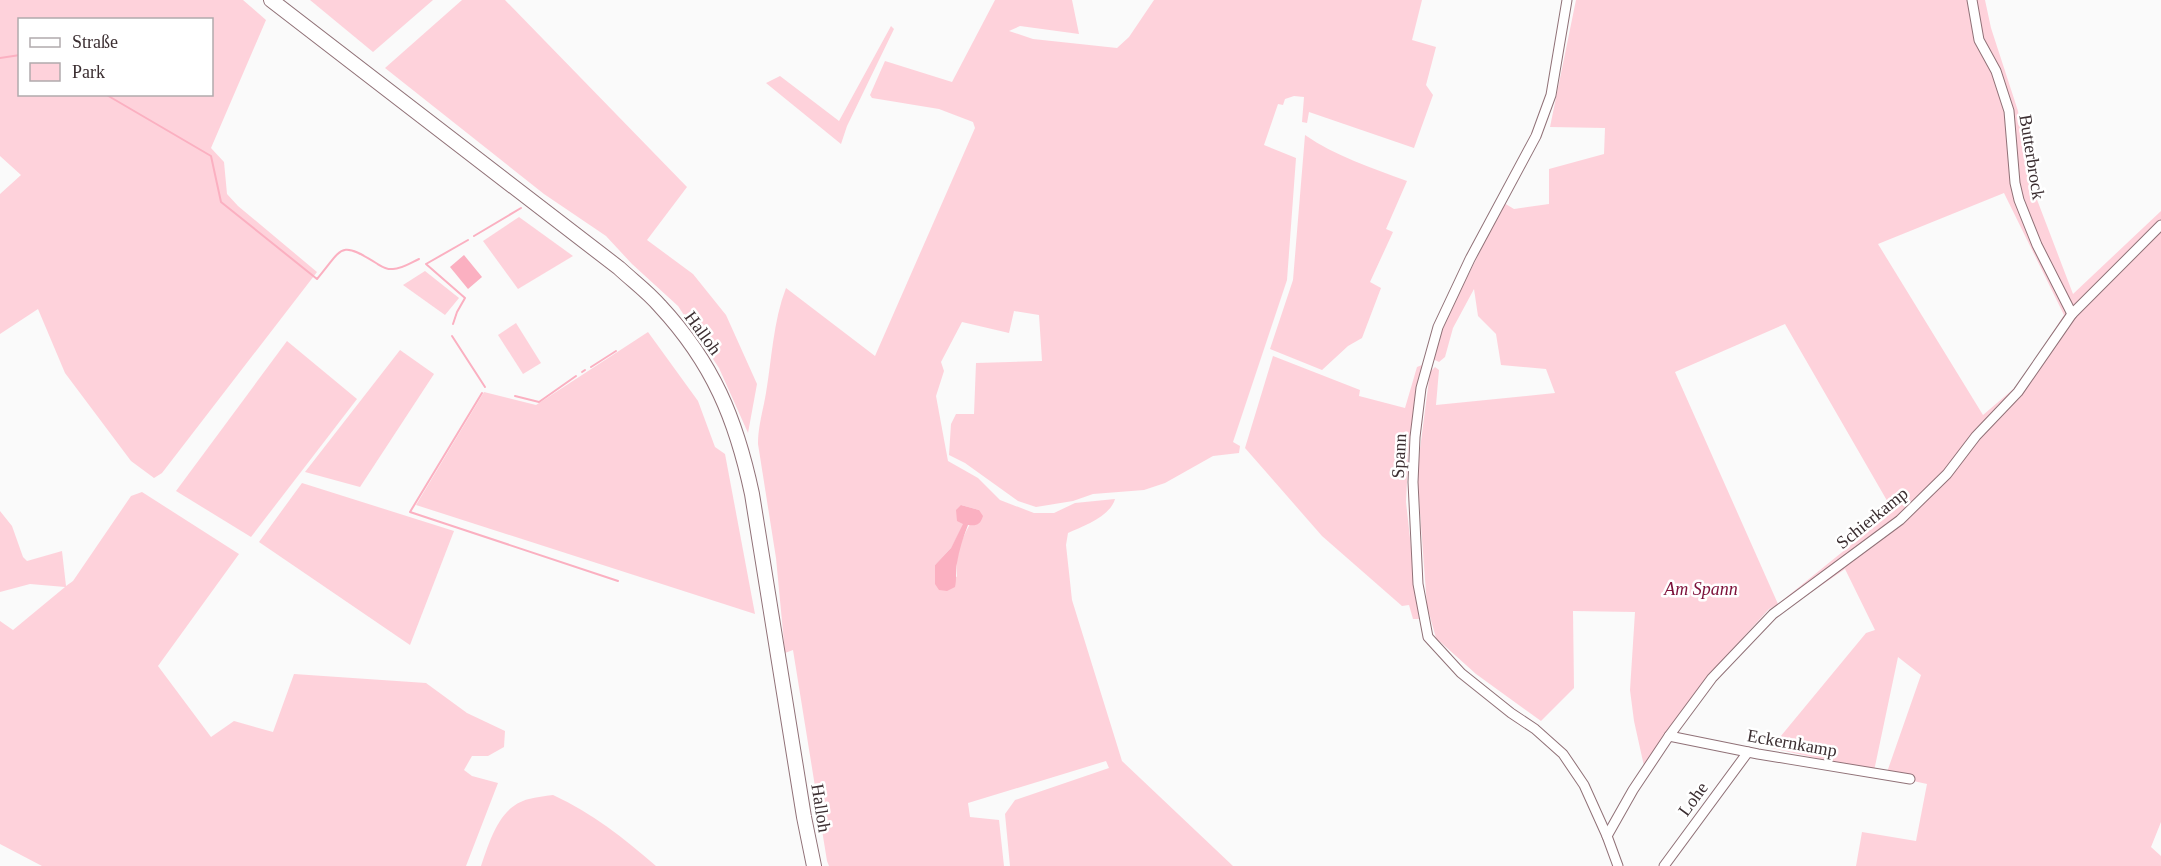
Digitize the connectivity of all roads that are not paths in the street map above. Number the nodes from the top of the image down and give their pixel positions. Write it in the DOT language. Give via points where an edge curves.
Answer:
graph roads {
  1 [pos="271,0"];
  2 [pos="1567,0"];
  3 [pos="1972,0"];
  4 [pos="2161,225"];
  5 [pos="2072,314"];
  6 [pos="1669,736"];
  7 [pos="1748,752"];
  8 [pos="1910,779"];
  9 [pos="1607,836"];
  10 [pos="814,866"];
  11 [pos="1618,866"];
  12 [pos="1664,866"];
  1 -- 10 [label="main road, Halloh" via="619,268 659,304 713,378 741,444 752,494"];
  2 -- 9 [label="street, Spann" via="1551,95 1536,136 1438,327 1421,388 1413,482 1418,584 1428,637 1461,673 1563,754 1584,785"];
  3 -- 5 [label="street, Butterbrock" via="1980,40 1996,71 2009,111 2019,200"];
  4 -- 5 [label="street, Schierkamp"];
  5 -- 6 [label="street, Schierkamp" via="2018,392 1947,474 1900,520 1773,614 1712,678"];
  6 -- 7 [label="street, Eckernkamp"];
  6 -- 9 [label="street, Schierkamp"];
  7 -- 8 [label="street, Eckernkamp"];
  7 -- 12 [label="street, Lohe"];
  9 -- 11 [label="street, Spann"];
}
